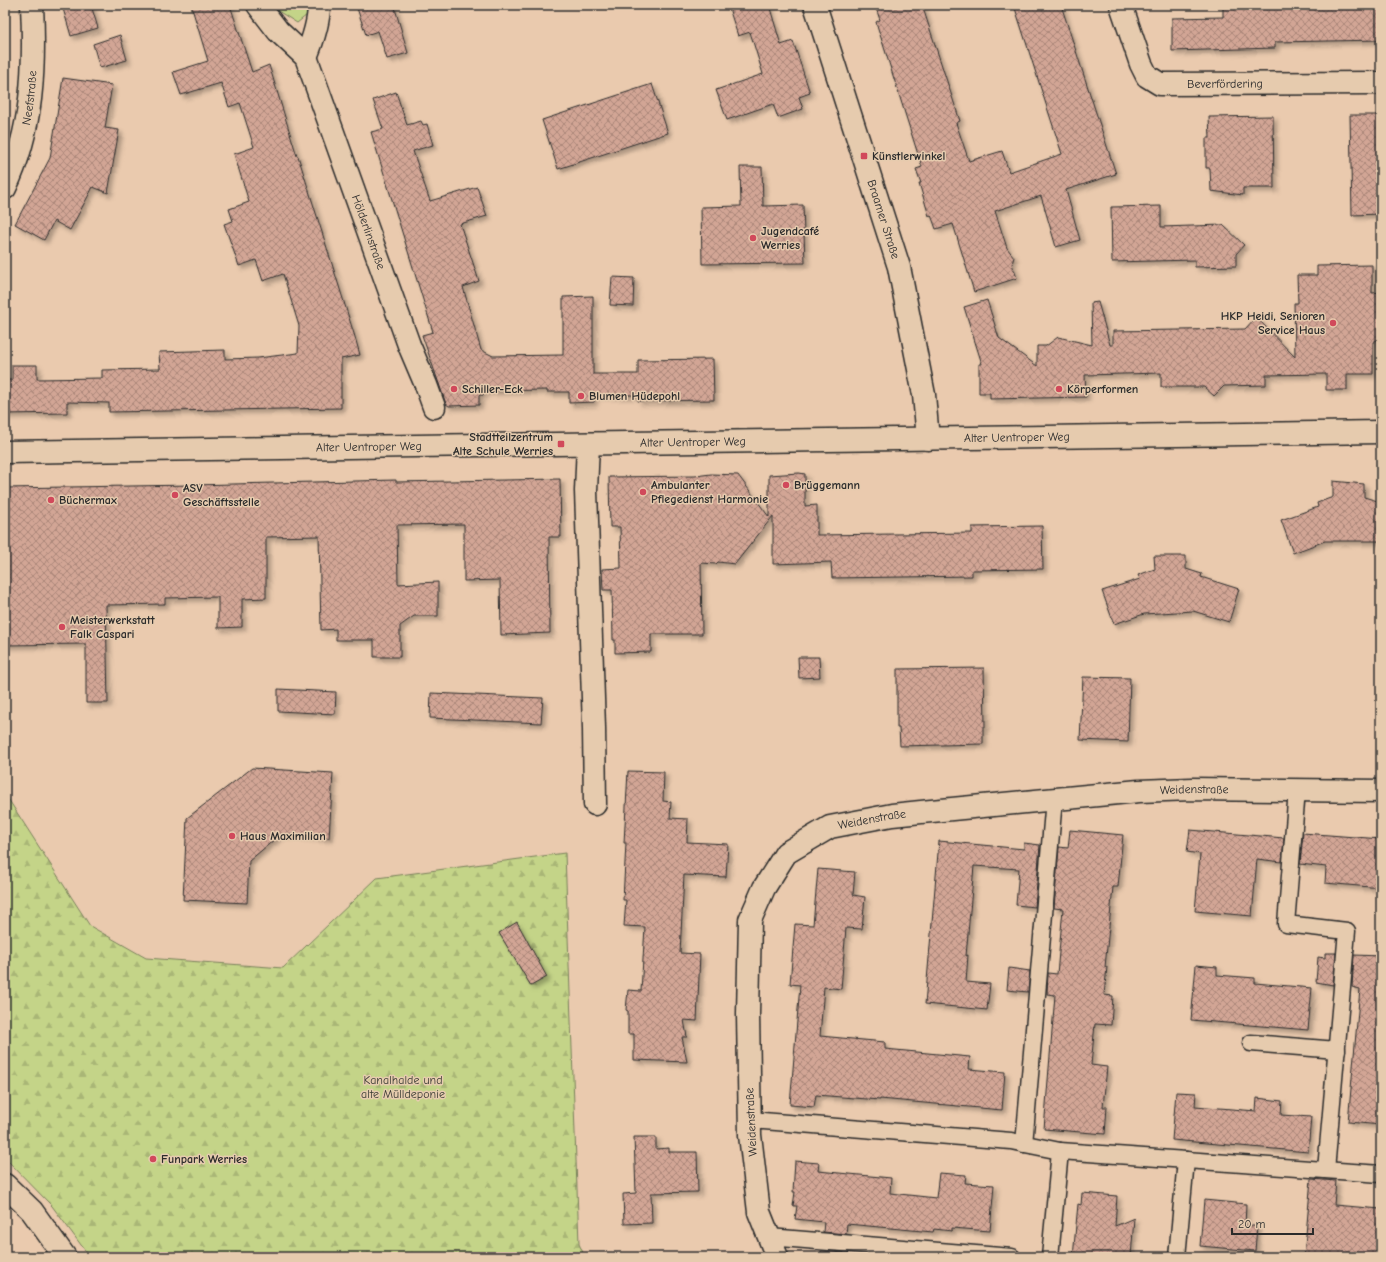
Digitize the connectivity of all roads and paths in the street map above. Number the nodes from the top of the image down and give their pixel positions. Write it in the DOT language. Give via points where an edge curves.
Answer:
graph roads {
  1 [pos="32,5"];
  2 [pos="258,5"];
  3 [pos="319,5"];
  4 [pos="815,5"];
  5 [pos="1122,5"];
  6 [pos="306,57"];
  7 [pos="1381,83"];
  8 [pos="5,188"];
  9 [pos="434,407"];
  10 [pos="1381,432"];
  11 [pos="928,439"];
  12 [pos="588,444"];
  13 [pos="5,452"];
  14 [pos="1297,790"];
  15 [pos="1381,791"];
  16 [pos="1054,799"];
  17 [pos="595,804"];
  18 [pos="1251,1043"];
  19 [pos="1337,1050"];
  20 [pos="750,1120"];
  21 [pos="1024,1144"];
  22 [pos="1060,1151"];
  23 [pos="1186,1160"];
  24 [pos="1326,1170"];
  25 [pos="1381,1174"];
  26 [pos="5,1185"];
  27 [pos="769,1237"];
  28 [pos="65,1257"];
  29 [pos="777,1257"];
  30 [pos="1012,1257"];
  31 [pos="1050,1257"];
  32 [pos="1177,1257"];
  1 -- 8 [label="street, Neefstraße" via="33,77 25,131"];
  2 -- 6 [label="street, Hölderlinstraße" via="278,31"];
  3 -- 6 [label="street" via="318,22"];
  4 -- 11 [label="street, Braamer Straße" via="899,267 924,395"];
  5 -- 7 [label="street, Beverfördering" via="1141,64 1147,76 1160,84"];
  6 -- 9 [label="street, Hölderlinstraße" via="409,345"];
  10 -- 11 [label="street, Alter Uentroper Weg"];
  11 -- 12 [label="street, Alter Uentroper Weg"];
  12 -- 13 [label="street, Alter Uentroper Weg"];
  12 -- 17 [label="street" via="586,492"];
  14 -- 15 [label="street, Weidenstraße"];
  14 -- 16 [label="street, Weidenstraße" via="1192,789"];
  14 -- 19 [label="lane" via="1286,924 1347,931"];
  16 -- 20 [label="street, Weidenstraße" via="892,815 830,827 786,853 764,888 750,920"];
  16 -- 21 [label="lane"];
  18 -- 19 [label="lane"];
  19 -- 24 [label="lane"];
  20 -- 21 [label="lane" via="1003,1140"];
  20 -- 27 [label="street, Weidenstraße" via="759,1212"];
  21 -- 22 [label="lane"];
  22 -- 23 [label="lane"];
  22 -- 31 [label="lane"];
  23 -- 24 [label="lane"];
  23 -- 32 [label="lane"];
  24 -- 25 [label="lane"];
  26 -- 28 [label="street" via="32,1211"];
  27 -- 29 [label="street, Weidenstraße"];
  27 -- 30 [label="lane"];
}
